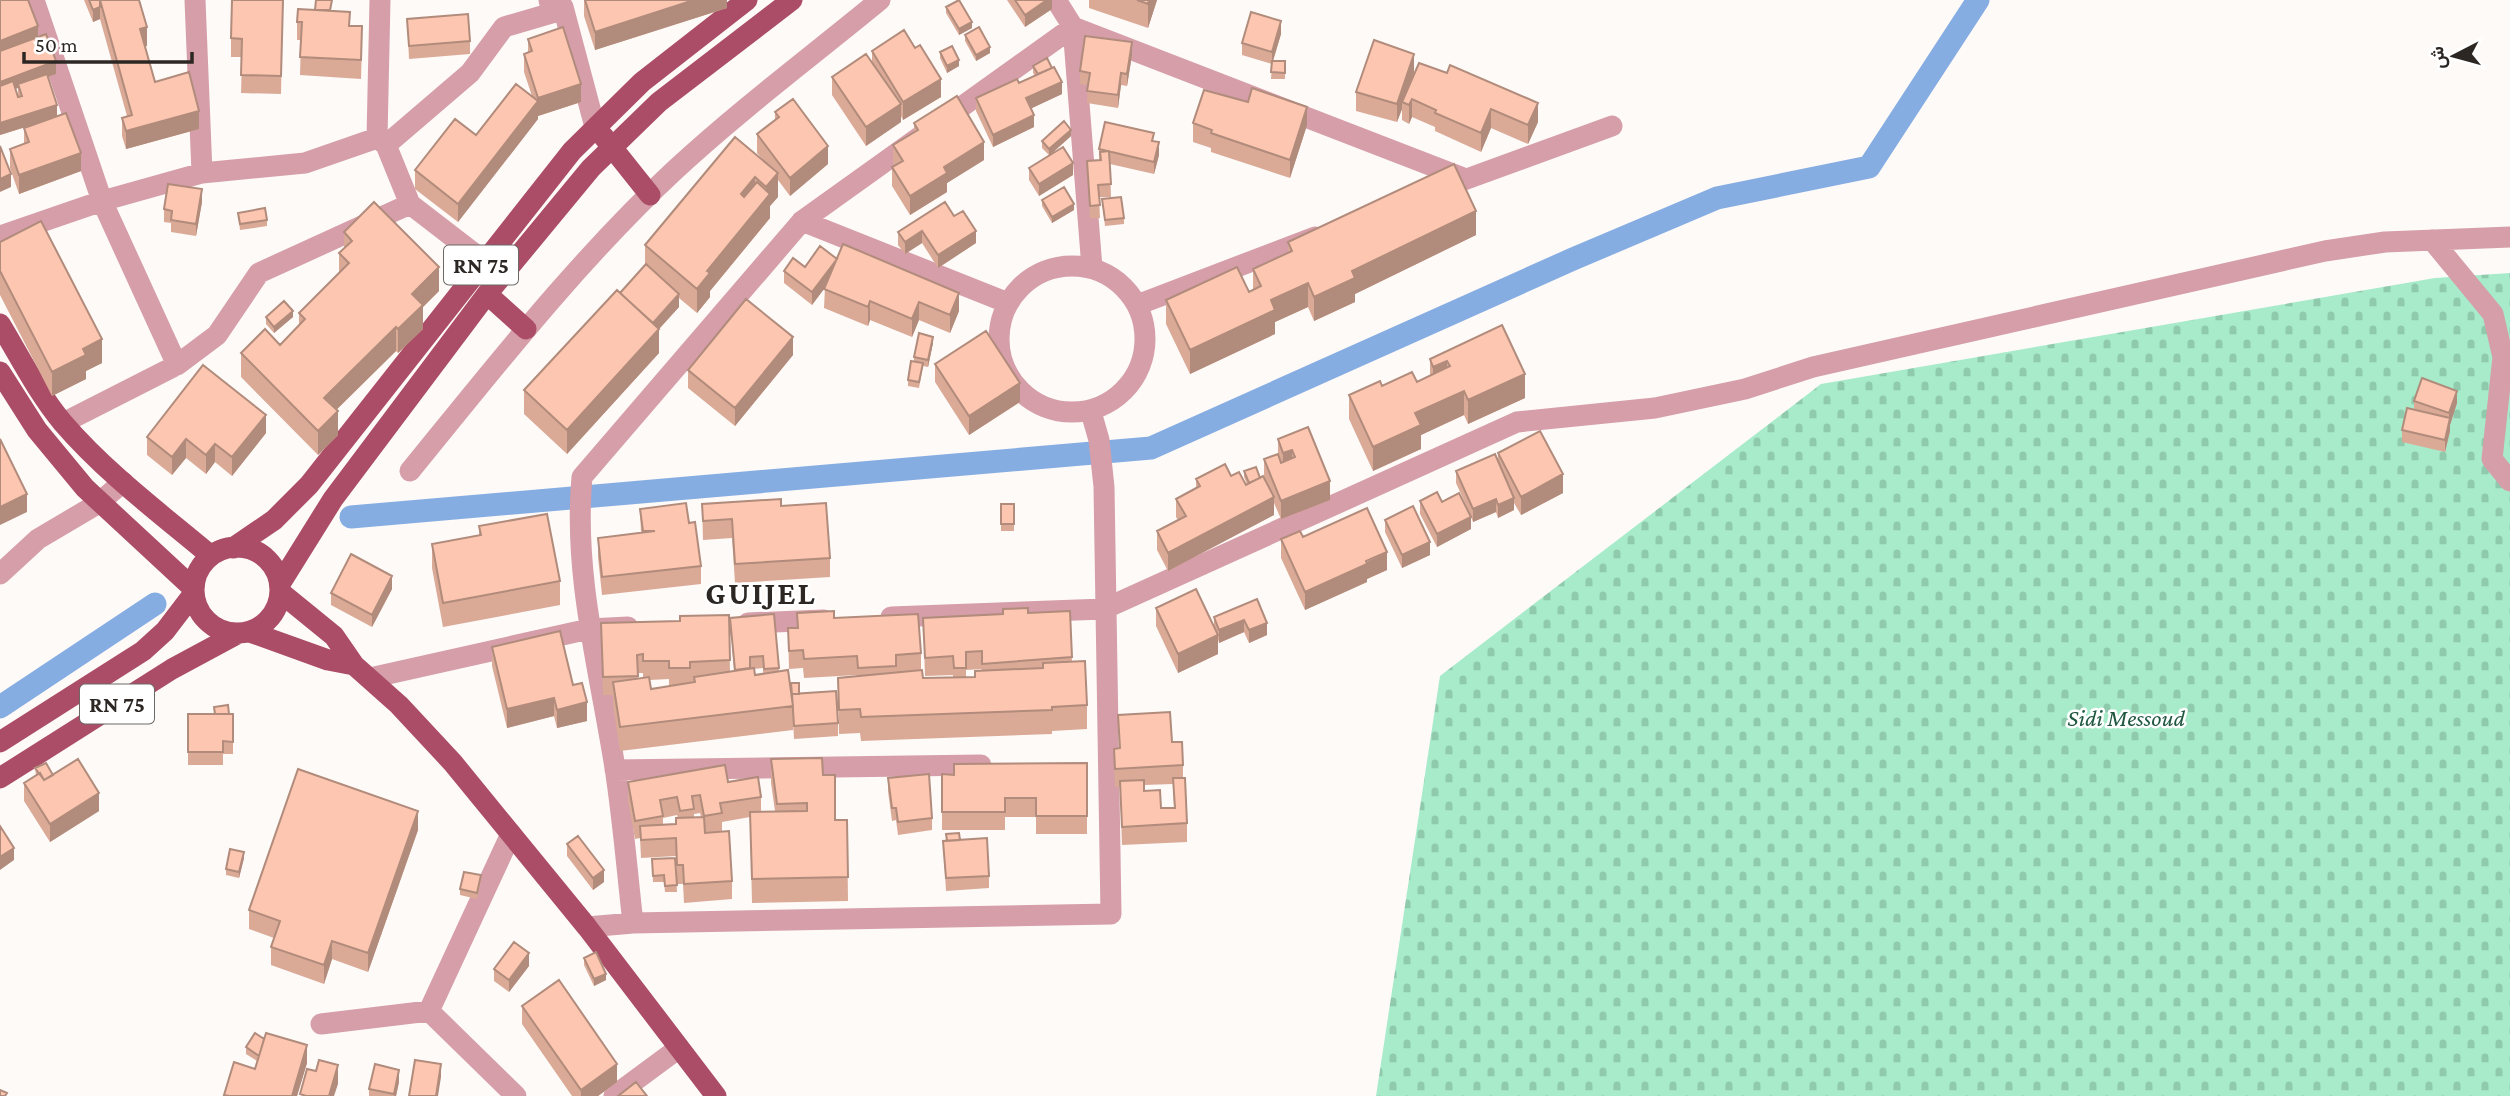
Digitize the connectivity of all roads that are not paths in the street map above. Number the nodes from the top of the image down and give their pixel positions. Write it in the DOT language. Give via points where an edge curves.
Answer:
graph roads {
  1 [pos="34,0"];
  2 [pos="195,0"];
  3 [pos="380,0"];
  4 [pos="747,0"];
  5 [pos="792,0"];
  6 [pos="880,0"];
  7 [pos="1056,0"];
  8 [pos="561,5"];
  9 [pos="1073,27"];
  10 [pos="1612,126"];
  11 [pos="595,127"];
  12 [pos="382,142"];
  13 [pos="611,147"];
  14 [pos="202,173"];
  15 [pos="1466,179"];
  16 [pos="1428,193"];
  17 [pos="650,195"];
  18 [pos="102,201"];
  19 [pos="410,204"];
  20 [pos="802,221"];
  21 [pos="1340,227"];
  22 [pos="0,236"];
  23 [pos="2510,237"];
  24 [pos="2432,240"];
  25 [pos="484,261"];
  26 [pos="1092,268"];
  27 [pos="487,294"];
  28 [pos="1008,303"];
  29 [pos="1137,305"];
  30 [pos="0,324"];
  31 [pos="526,329"];
  32 [pos="177,365"];
  33 [pos="0,372"];
  34 [pos="1091,412"];
  35 [pos="63,423"];
  36 [pos="410,471"];
  37 [pos="2510,481"];
  38 [pos="123,482"];
  39 [pos="99,503"];
  40 [pos="233,548"];
  41 [pos="211,556"];
  42 [pos="0,574"];
  43 [pos="280,588"];
  44 [pos="194,591"];
  45 [pos="1104,609"];
  46 [pos="867,618"];
  47 [pos="839,619"];
  48 [pos="728,623"];
  49 [pos="645,626"];
  50 [pos="589,629"];
  51 [pos="244,633"];
  52 [pos="362,672"];
  53 [pos="0,741"];
  54 [pos="998,765"];
  55 [pos="615,770"];
  56 [pos="0,778"];
  57 [pos="511,834"];
  58 [pos="633,922"];
  59 [pos="587,927"];
  60 [pos="429,1011"];
  61 [pos="321,1024"];
  62 [pos="679,1048"];
  63 [pos="516,1096"];
  64 [pos="614,1096"];
  65 [pos="716,1096"];
  1 -- 18 [label="street"];
  2 -- 14 [label="street"];
  3 -- 12 [label="street"];
  4 -- 11 [label="main road, RN 75" via="667,62"];
  5 -- 13 [label="main road, RN 75" via="684,81"];
  6 -- 17 [label="street" via="701,147"];
  7 -- 9 [label="street"];
  8 -- 11 [label="street"];
  8 -- 12 [label="street" via="504,27 470,73"];
  9 -- 15 [label="street"];
  9 -- 20 [label="street"];
  9 -- 26 [label="street"];
  10 -- 15 [label="street"];
  11 -- 13 [label="main road"];
  11 -- 25 [label="main road, RN 75"];
  12 -- 14 [label="street" via="305,163"];
  12 -- 19 [label="street"];
  13 -- 17 [label="main road"];
  13 -- 27 [label="main road, RN 75"];
  14 -- 18 [label="street"];
  15 -- 16 [label="street"];
  17 -- 31 [label="street"];
  18 -- 22 [label="street"];
  18 -- 32 [label="street"];
  19 -- 25 [label="street"];
  19 -- 32 [label="street" via="259,273 217,335"];
  20 -- 28 [label="street"];
  20 -- 50 [label="street" via="582,477"];
  21 -- 29 [label="street"];
  23 -- 24 [label="street"];
  24 -- 37 [label="street" via="2493,314 2503,358 2492,459"];
  24 -- 45 [label="street" via="2325,251 1813,367 1745,389 1655,408 1517,422"];
  25 -- 40 [label="main road, RN 75" via="309,485 274,520"];
  26 -- 28 [label="street" via="1054,267 1031,277"];
  26 -- 29 [label="street" via="1123,285"];
  27 -- 31 [label="main road"];
  27 -- 43 [label="main road, RN 75" via="333,499"];
  28 -- 34 [label="street" via="999,340 1003,364 1015,385 1034,402 1057,411"];
  29 -- 34 [label="street" via="1144,327 1144,351 1137,373 1123,392"];
  30 -- 35 [label="main road"];
  31 -- 36 [label="street"];
  32 -- 35 [label="street"];
  33 -- 39 [label="main road" via="37,430"];
  34 -- 45 [label="street" via="1104,487"];
  35 -- 38 [label="main road"];
  38 -- 39 [label="street"];
  38 -- 41 [label="main road"];
  39 -- 42 [label="street" via="38,539"];
  39 -- 44 [label="main road"];
  40 -- 41 [label="main road"];
  40 -- 43 [label="main road" via="258,553 268,561"];
  41 -- 44 [label="main road" via="199,571"];
  43 -- 51 [label="main road" via="271,617"];
  43 -- 52 [label="main road" via="334,636"];
  44 -- 51 [label="main road" via="197,606 213,626"];
  44 -- 53 [label="main road, RN 75" via="166,631 143,651"];
  45 -- 46 [label="street"];
  45 -- 58 [label="street" via="1100,764 1111,914"];
  47 -- 48 [label="street"];
  49 -- 50 [label="street"];
  50 -- 52 [label="street"];
  50 -- 55 [label="street"];
  51 -- 52 [label="main road"];
  51 -- 56 [label="main road, RN 75" via="156,679"];
  52 -- 57 [label="main road" via="426,733"];
  54 -- 55 [label="street"];
  55 -- 58 [label="street"];
  57 -- 59 [label="main road"];
  57 -- 60 [label="street"];
  58 -- 59 [label="street"];
  59 -- 62 [label="main road"];
  60 -- 61 [label="street"];
  60 -- 63 [label="street"];
  62 -- 64 [label="street"];
  62 -- 65 [label="main road"];
}
